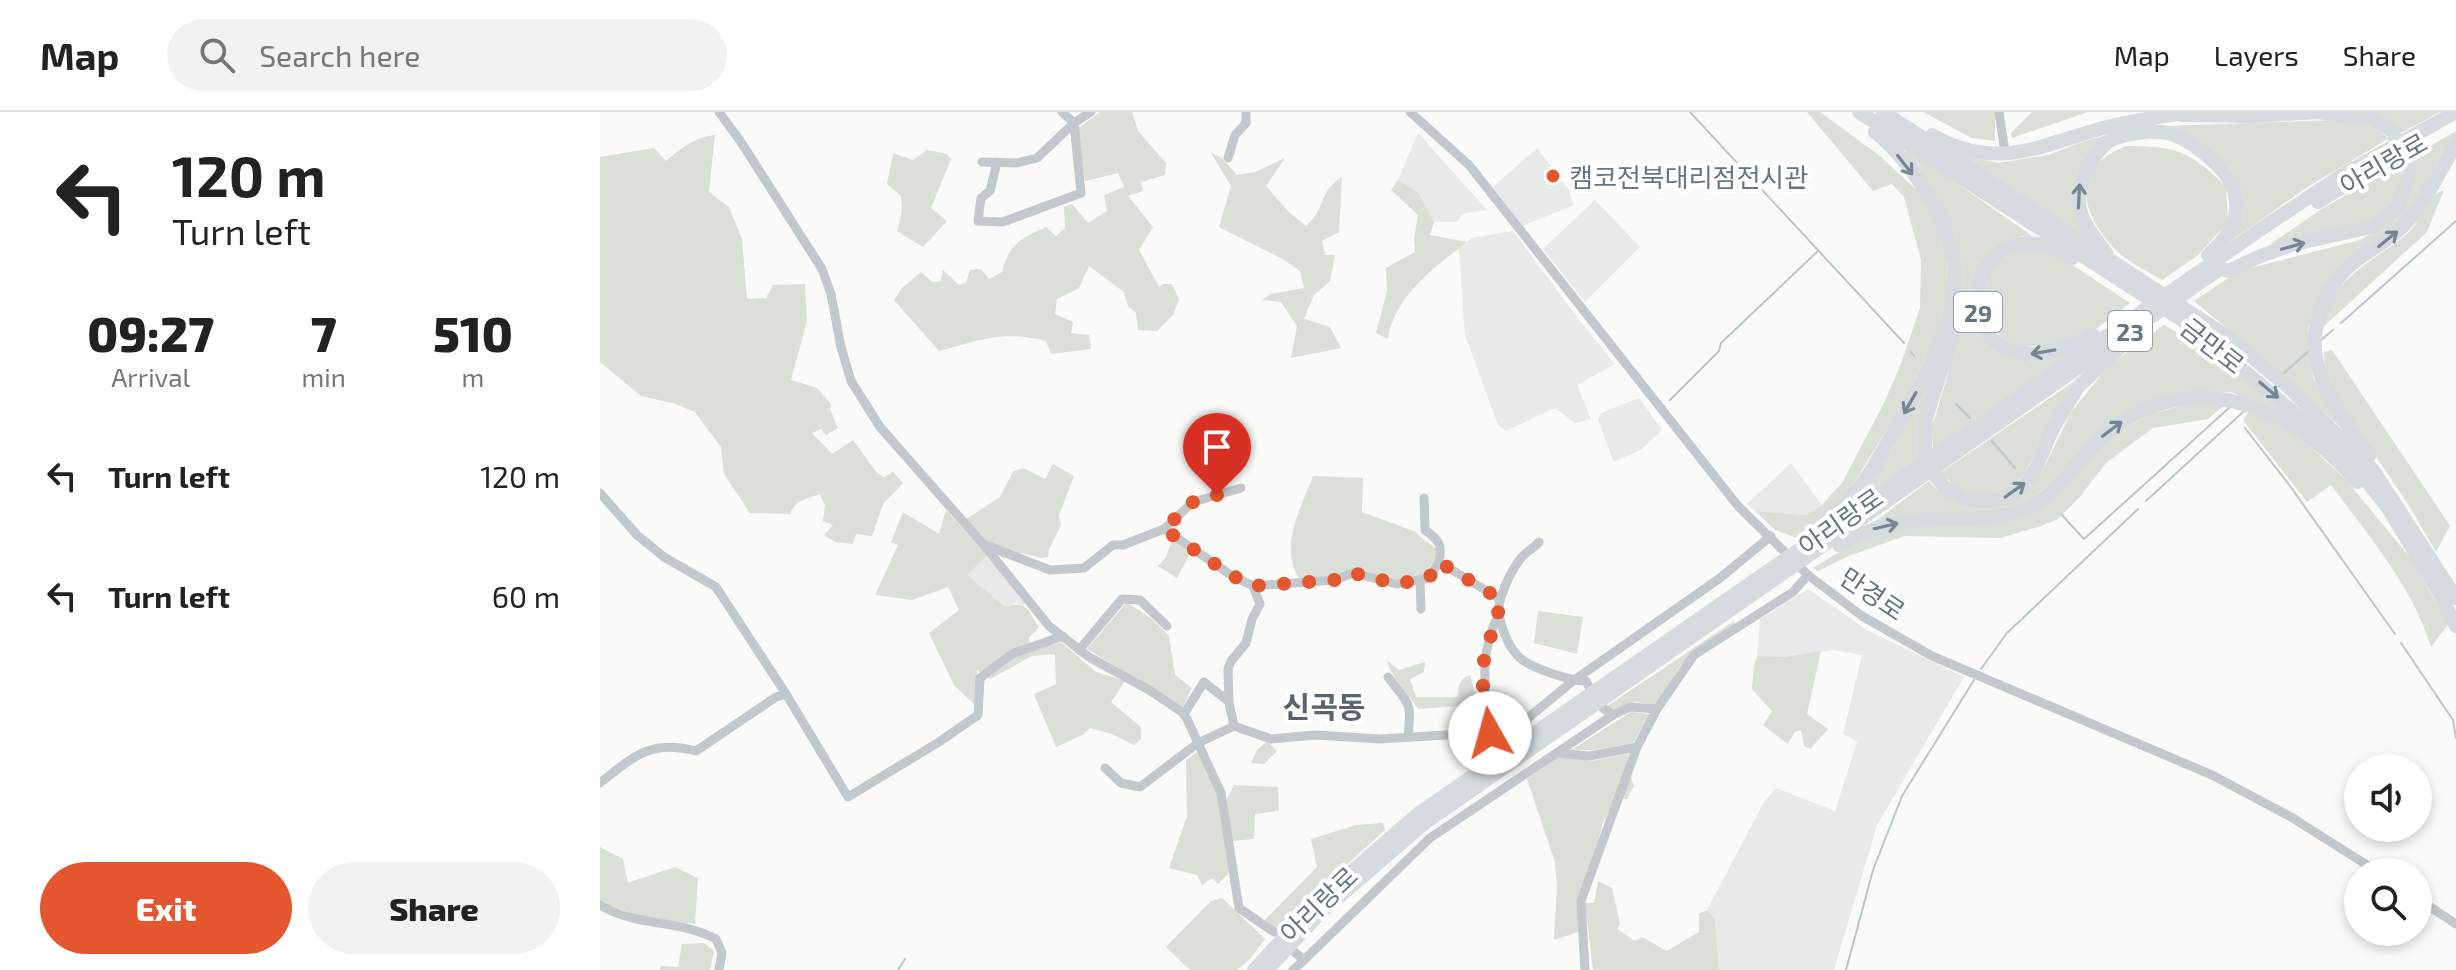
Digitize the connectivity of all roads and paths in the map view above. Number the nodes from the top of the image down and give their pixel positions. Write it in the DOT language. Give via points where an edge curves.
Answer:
graph roads {
  1 [pos="719,112"];
  2 [pos="1062,112"];
  3 [pos="1091,112"];
  4 [pos="1246,112"];
  5 [pos="1410,112"];
  6 [pos="1849,112"];
  7 [pos="1859,112"];
  8 [pos="1999,112"];
  9 [pos="2456,112"];
  10 [pos="2187,114"];
  11 [pos="1889,116"];
  12 [pos="2456,122"];
  13 [pos="1074,123"];
  14 [pos="2004,145"];
  15 [pos="2456,145"];
  16 [pos="1228,158"];
  17 [pos="982,162"];
  18 [pos="997,162"];
  19 [pos="2089,259"];
  20 [pos="2113,263"];
  21 [pos="2220,268"];
  22 [pos="2197,272"];
  23 [pos="1955,289"];
  24 [pos="2146,290"];
  25 [pos="2188,318"];
  26 [pos="2120,332"];
  27 [pos="2373,470"];
  28 [pos="1241,488"];
  29 [pos="600,493"];
  30 [pos="1424,498"];
  31 [pos="2388,508"];
  32 [pos="1164,529"];
  33 [pos="1771,536"];
  34 [pos="1539,542"];
  35 [pos="983,544"];
  36 [pos="1810,549"];
  37 [pos="1439,562"];
  38 [pos="1780,570"];
  39 [pos="1808,575"];
  40 [pos="1420,580"];
  41 [pos="1253,586"];
  42 [pos="2456,598"];
  43 [pos="1500,599"];
  44 [pos="1421,609"];
  45 [pos="1500,612"];
  46 [pos="1167,626"];
  47 [pos="2456,626"];
  48 [pos="1063,636"];
  49 [pos="1079,650"];
  50 [pos="1388,677"];
  51 [pos="1573,681"];
  52 [pos="1589,687"];
  53 [pos="786,694"];
  54 [pos="1228,701"];
  55 [pos="1603,708"];
  56 [pos="1657,709"];
  57 [pos="1184,714"];
  58 [pos="1613,715"];
  59 [pos="1234,726"];
  60 [pos="1490,733"];
  61 [pos="1408,737"];
  62 [pos="1198,743"];
  63 [pos="1637,747"];
  64 [pos="1556,753"];
  65 [pos="1105,768"];
  66 [pos="600,783"];
  67 [pos="2356,858"];
  68 [pos="600,905"];
  69 [pos="2432,908"];
  70 [pos="2456,924"];
  71 [pos="1274,932"];
  72 [pos="1292,950"];
  73 [pos="1304,960"];
  74 [pos="719,970"];
  75 [pos="1254,970"];
  76 [pos="1267,970"];
  77 [pos="1293,970"];
  78 [pos="1585,970"];
  1 -- 35 [label="street" via="822,269 851,381 865,404"];
  2 -- 13 [label="street"];
  3 -- 13 [label="street"];
  4 -- 16 [label="street" via="1246,123 1235,135"];
  5 -- 33 [label="street, 만경로" via="1469,165 1693,451 1738,506"];
  6 -- 23 [label="highway, one-way" via="1886,141 1927,193 1951,246"];
  7 -- 19 [label="highway, 금만로"];
  8 -- 14 [label="street"];
  9 -- 22 [label="highway, 아리랑로 / 23" via="2342,175"];
  10 -- 11 [label="highway" via="2110,127 2029,152 1993,154 1946,143"];
  21 -- 10 [label="highway, one-way" via="2228,271 2295,244 2375,226 2398,208 2409,173 2407,158 2390,129 2370,118 2316,112"];
  11 -- 20 [label="highway, 금만로"];
  12 -- 21 [label="highway, 아리랑로 / 23" via="2295,216"];
  13 -- 18 [label="street" via="1037,158"];
  13 -- 18 [label="street" via="1081,193 1003,222 978,221 981,198 990,191"];
  27 -- 15 [label="highway, one-way" via="2379,469 2327,393 2317,367 2314,335 2319,315 2328,292 2347,268 2408,221"];
  17 -- 18 [label="street"];
  19 -- 24 [label="highway, 금만로 / 29"];
  26 -- 19 [label="highway, 29, one-way" via="2106,328 2078,343 2029,355 2013,352 1991,337 1980,318 1976,304 1984,269 2010,248 2040,243 2084,263"];
  20 -- 22 [label="highway, one-way" via="2077,205 2080,182 2109,141 2168,133 2196,146 2222,168 2235,188 2233,227 2199,263"];
  20 -- 24 [label="highway, 금만로"];
  21 -- 26 [label="highway, 아리랑로 / 23"];
  22 -- 26 [label="highway, 아리랑로 / 23"];
  23 -- 26 [label="highway, one-way" via="1955,327 1926,418 1924,443 1928,467 1944,487 1966,499 1993,501 2025,485 2078,387 2126,342"];
  23 -- 36 [label="highway, one-way" via="1924,379 1850,499 1805,538"];
  24 -- 25 [label="highway, 금만로"];
  25 -- 27 [label="highway, 금만로" via="2228,337"];
  25 -- 31 [label="highway, 금만로, one-way" via="2348,458"];
  26 -- 36 [label="highway, 아리랑로 / 23"];
  27 -- 42 [label="highway, 금만로"];
  28 -- 32 [label="street" via="1193,502"];
  29 -- 53 [label="street" via="664,557 716,587"];
  30 -- 37 [label="street" via="1425,530 1442,548"];
  36 -- 31 [label="highway, one-way" via="1822,555 1876,527 1908,521 1991,518 2026,509 2062,483 2094,444 2128,418 2198,397 2268,411 2320,445 2380,511"];
  31 -- 47 [label="highway, 금만로"];
  32 -- 35 [label="street" via="1113,545 1084,568 1050,570"];
  32 -- 41 [label="street"];
  33 -- 39 [label="street, 만경로"];
  33 -- 51 [label="street"];
  34 -- 43 [label="street" via="1522,555"];
  35 -- 48 [label="street" via="1049,626"];
  36 -- 38 [label="highway, 아리랑로 / 23"];
  37 -- 40 [label="street" via="1429,578"];
  37 -- 43 [label="street"];
  38 -- 75 [label="highway, 아리랑로 / 23" via="1418,814 1320,899"];
  38 -- 76 [label="highway, 아리랑로 / 23" via="1426,822 1319,914"];
  39 -- 56 [label="street" via="1793,592 1694,655"];
  39 -- 67 [label="street, 만경로" via="1862,616 1932,656 2212,775"];
  40 -- 41 [label="street" via="1397,584 1353,573 1335,580"];
  40 -- 44 [label="street"];
  41 -- 54 [label="street" via="1260,604 1246,643 1228,669"];
  43 -- 45 [label="street"];
  45 -- 51 [label="street" via="1518,657"];
  45 -- 60 [label="street" via="1483,671"];
  46 -- 49 [label="street" via="1140,600 1122,599"];
  48 -- 49 [label="street"];
  48 -- 53 [label="street" via="1012,654 980,678 978,715 848,797"];
  49 -- 57 [label="street"];
  50 -- 61 [label="street" via="1411,711"];
  51 -- 52 [label="street" via="1586,681"];
  51 -- 60 [label="street" via="1512,731"];
  53 -- 66 [label="street" via="696,751 676,745 646,750"];
  54 -- 57 [label="street" via="1204,682"];
  54 -- 59 [label="street"];
  55 -- 58 [label="street"];
  56 -- 58 [label="street" via="1630,707"];
  56 -- 63 [label="street"];
  57 -- 62 [label="street"];
  58 -- 64 [label="street"];
  59 -- 61 [label="street" via="1271,739"];
  59 -- 62 [label="street"];
  60 -- 61 [label="street"];
  62 -- 65 [label="street" via="1140,787 1121,783"];
  62 -- 71 [label="street" via="1221,793 1239,908"];
  63 -- 64 [label="street" via="1589,756"];
  63 -- 78 [label="street" via="1581,901"];
  64 -- 73 [label="street" via="1430,838"];
  68 -- 74 [label="street" via="637,921 696,928 716,939 722,953"];
  69 -- 70 [label="street"];
  72 -- 73 [label="street"];
  73 -- 77 [label="street"];
}
